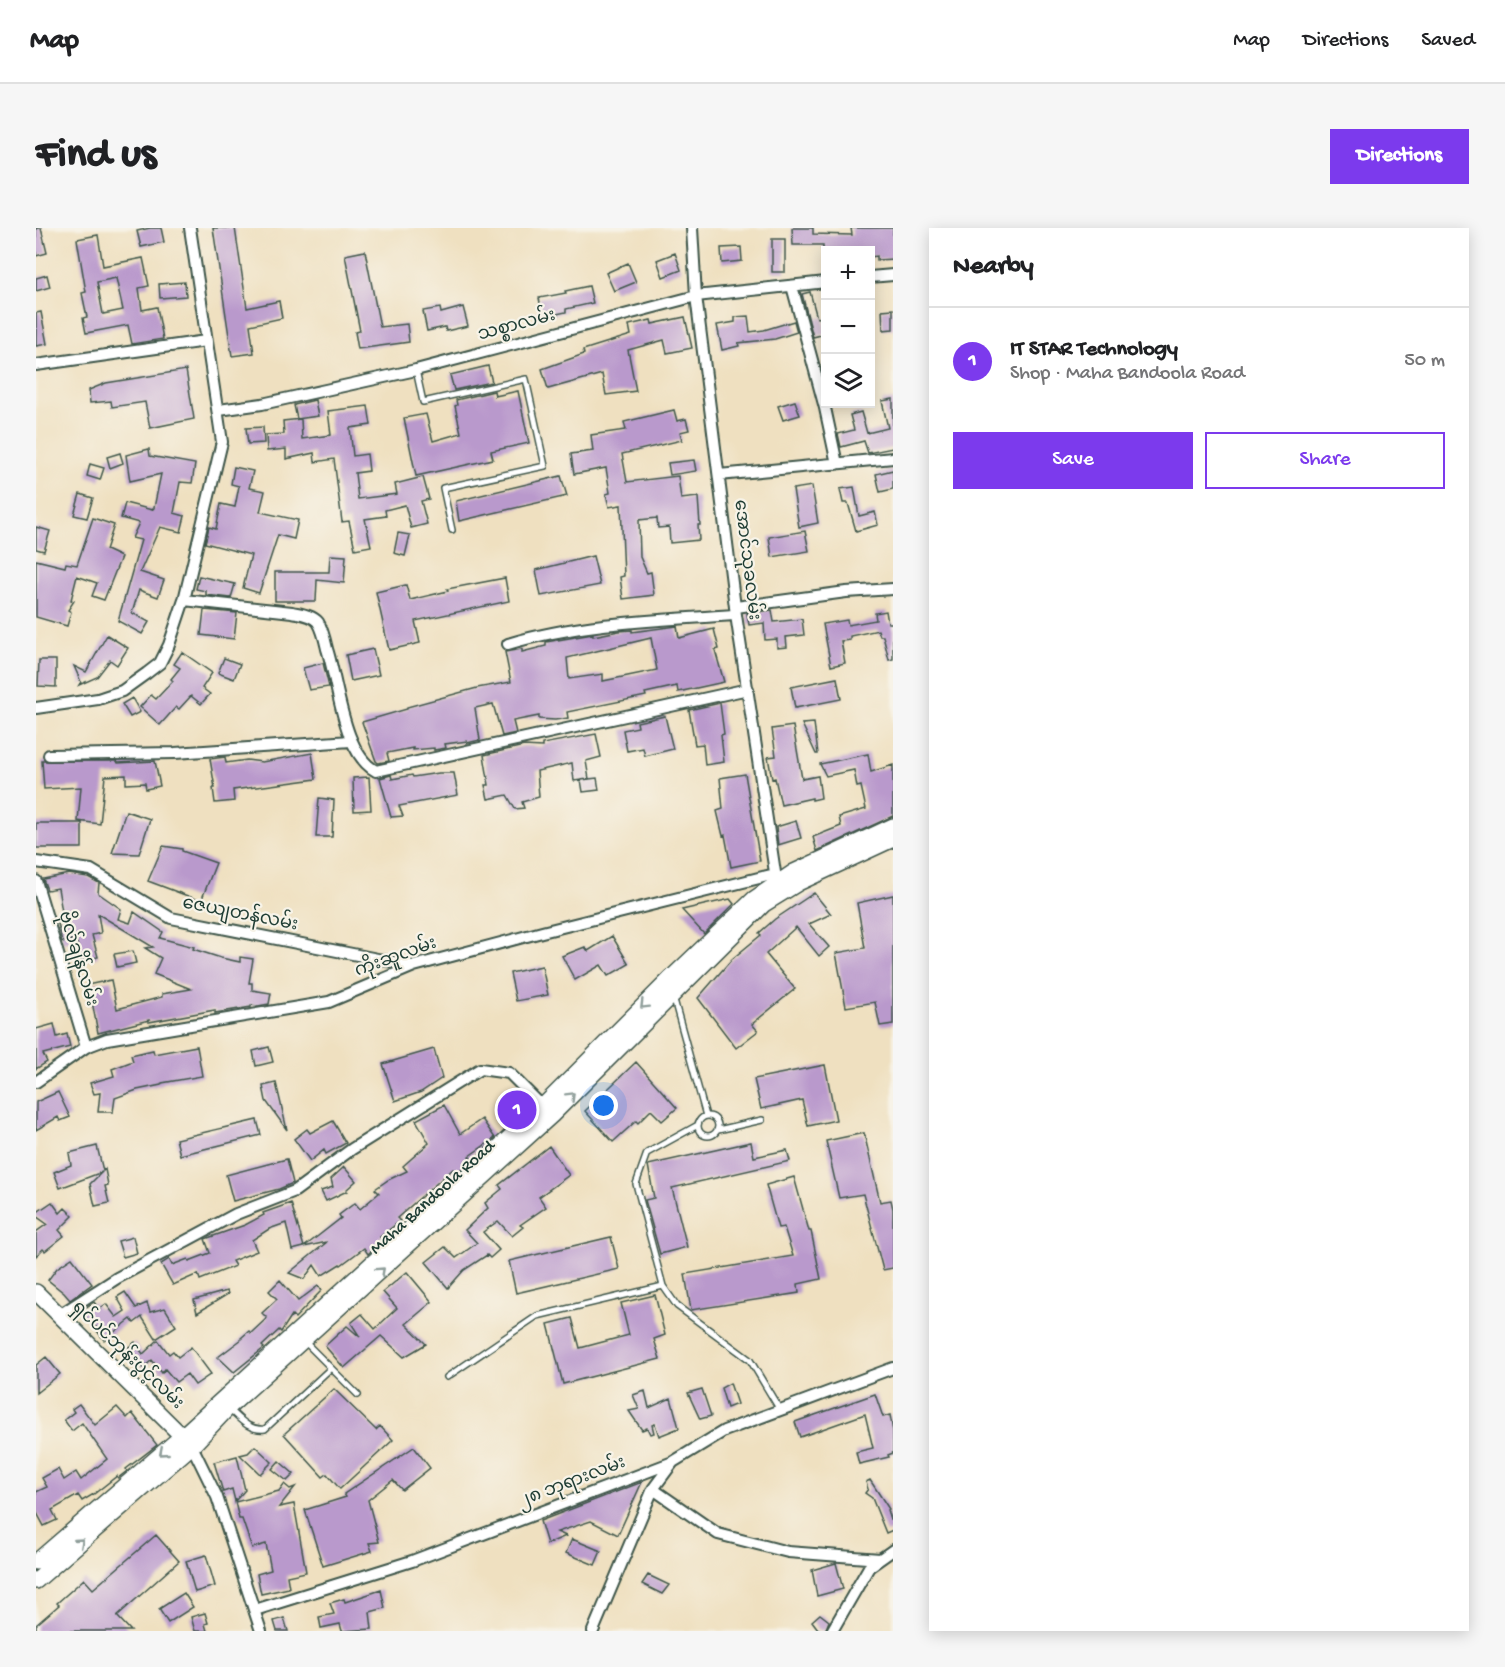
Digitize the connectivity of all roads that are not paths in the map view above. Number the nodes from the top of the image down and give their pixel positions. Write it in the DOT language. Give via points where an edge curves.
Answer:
graph roads {
  1 [pos="189,228"];
  2 [pos="692,228"];
  3 [pos="893,275"];
  4 [pos="875,277"];
  5 [pos="821,282"];
  6 [pos="792,286"];
  7 [pos="696,296"];
  8 [pos="206,341"];
  9 [pos="36,365"];
  10 [pos="416,370"];
  11 [pos="219,410"];
  12 [pos="893,458"];
  13 [pos="837,464"];
  14 [pos="719,475"];
  15 [pos="452,530"];
  16 [pos="893,589"];
  17 [pos="184,600"];
  18 [pos="736,611"];
  19 [pos="508,645"];
  20 [pos="748,689"];
  21 [pos="36,708"];
  22 [pos="351,741"];
  23 [pos="49,754"];
  24 [pos="893,826"];
  25 [pos="893,839"];
  26 [pos="36,862"];
  27 [pos="36,881"];
  28 [pos="776,884"];
  29 [pos="414,966"];
  30 [pos="671,987"];
  31 [pos="86,1047"];
  32 [pos="36,1082"];
  33 [pos="547,1111"];
  34 [pos="706,1116"];
  35 [pos="762,1120"];
  36 [pos="698,1125"];
  37 [pos="718,1130"];
  38 [pos="663,1286"];
  39 [pos="36,1292"];
  40 [pos="58,1316"];
  41 [pos="304,1340"];
  42 [pos="331,1368"];
  43 [pos="893,1368"];
  44 [pos="447,1377"];
  45 [pos="358,1395"];
  46 [pos="228,1408"];
  47 [pos="780,1410"];
  48 [pos="187,1441"];
  49 [pos="673,1462"];
  50 [pos="652,1489"];
  51 [pos="893,1550"];
  52 [pos="880,1559"];
  53 [pos="36,1562"];
  54 [pos="36,1581"];
  55 [pos="255,1610"];
  56 [pos="261,1631"];
  57 [pos="593,1631"];
  58 [pos="832,1631"];
  1 -- 8 [label="street"];
  2 -- 7 [label="street, အောင်သုခလမ်း"];
  3 -- 4 [label="street"];
  5 -- 6 [label="street, သစ္စာလမ်း"];
  6 -- 7 [label="street, သစ္စာလမ်း"];
  6 -- 13 [label="street"];
  7 -- 10 [label="street, သစ္စာလမ်း"];
  7 -- 14 [label="street, အောင်သုခလမ်း"];
  8 -- 9 [label="street"];
  8 -- 11 [label="street"];
  10 -- 11 [label="street, သစ္စာလမ်း"];
  10 -- 15 [label="lane" via="423,402 526,379 545,466 443,488"];
  11 -- 17 [label="street" via="222,442"];
  12 -- 13 [label="street"];
  13 -- 14 [label="street"];
  14 -- 18 [label="street, အောင်သုခလမ်း"];
  16 -- 18 [label="street" via="846,592"];
  17 -- 21 [label="street" via="160,663 147,673 122,690 98,699"];
  17 -- 22 [label="street" via="292,612 317,621"];
  18 -- 19 [label="street" via="615,624"];
  18 -- 20 [label="street, အောင်သုခလမ်း"];
  20 -- 22 [label="street" via="376,771 367,766"];
  20 -- 28 [label="street, အောင်သုခလမ်း"];
  22 -- 23 [label="street" via="175,753"];
  24 -- 28 [label="main road, Maha Bandoola Road" via="812,862"];
  25 -- 28 [label="main road, Maha Bandoola Road" via="816,874"];
  26 -- 29 [label="street, ဇေယျတန်လမ်း" via="91,870 171,918"];
  27 -- 31 [label="street, ဗိုလ်ချိန်လမ်း"];
  28 -- 29 [label="street, ကိုးဆူလမ်း" via="542,932"];
  28 -- 30 [label="main road, Maha Bandoola Road" via="764,904"];
  29 -- 31 [label="street, ကိုးဆူလမ်း" via="329,1002 107,1039"];
  30 -- 33 [label="main road, Maha Bandoola Road"];
  30 -- 34 [label="lane"];
  31 -- 32 [label="street, ကိုးဆူလမ်း"];
  33 -- 40 [label="street" via="509,1073 480,1069 352,1149 295,1191 226,1220 117,1278"];
  41 -- 33 [label="main road, Maha Bandoola Road, one-way"];
  33 -- 48 [label="main road, Maha Bandoola Road"];
  34 -- 36 [label="lane"];
  34 -- 37 [label="lane" via="716,1119"];
  35 -- 37 [label="lane"];
  36 -- 37 [label="lane" via="707,1137"];
  36 -- 38 [label="lane" via="647,1153 636,1184"];
  38 -- 44 [label="lane" via="537,1316"];
  38 -- 47 [label="lane" via="677,1306 750,1360"];
  39 -- 40 [label="main road, ရှင်ပင်ဘုန်းပွင့်လမ်း"];
  40 -- 48 [label="main road, ရှင်ပင်ဘုန်းပွင့်လမ်း"];
  41 -- 42 [label="lane"];
  41 -- 46 [label="main road, Maha Bandoola Road"];
  42 -- 45 [label="lane"];
  42 -- 46 [label="lane" via="265,1429 250,1427"];
  43 -- 47 [label="street, ၂၈ ဘုရားလမ်း"];
  46 -- 48 [label="main road, Maha Bandoola Road"];
  47 -- 49 [label="street, ၂၈ ဘုရားလမ်း" via="724,1431"];
  48 -- 53 [label="main road, Maha Bandoola Road, one-way"];
  54 -- 48 [label="main road, Maha Bandoola Road, one-way"];
  48 -- 55 [label="street" via="217,1497"];
  49 -- 50 [label="street"];
  49 -- 55 [label="street, ၂၈ ဘုရားလမ်း" via="412,1561"];
  50 -- 52 [label="street" via="718,1534 788,1552"];
  50 -- 57 [label="street"];
  51 -- 52 [label="street"];
  52 -- 58 [label="street" via="869,1567"];
  55 -- 56 [label="street"];
}
